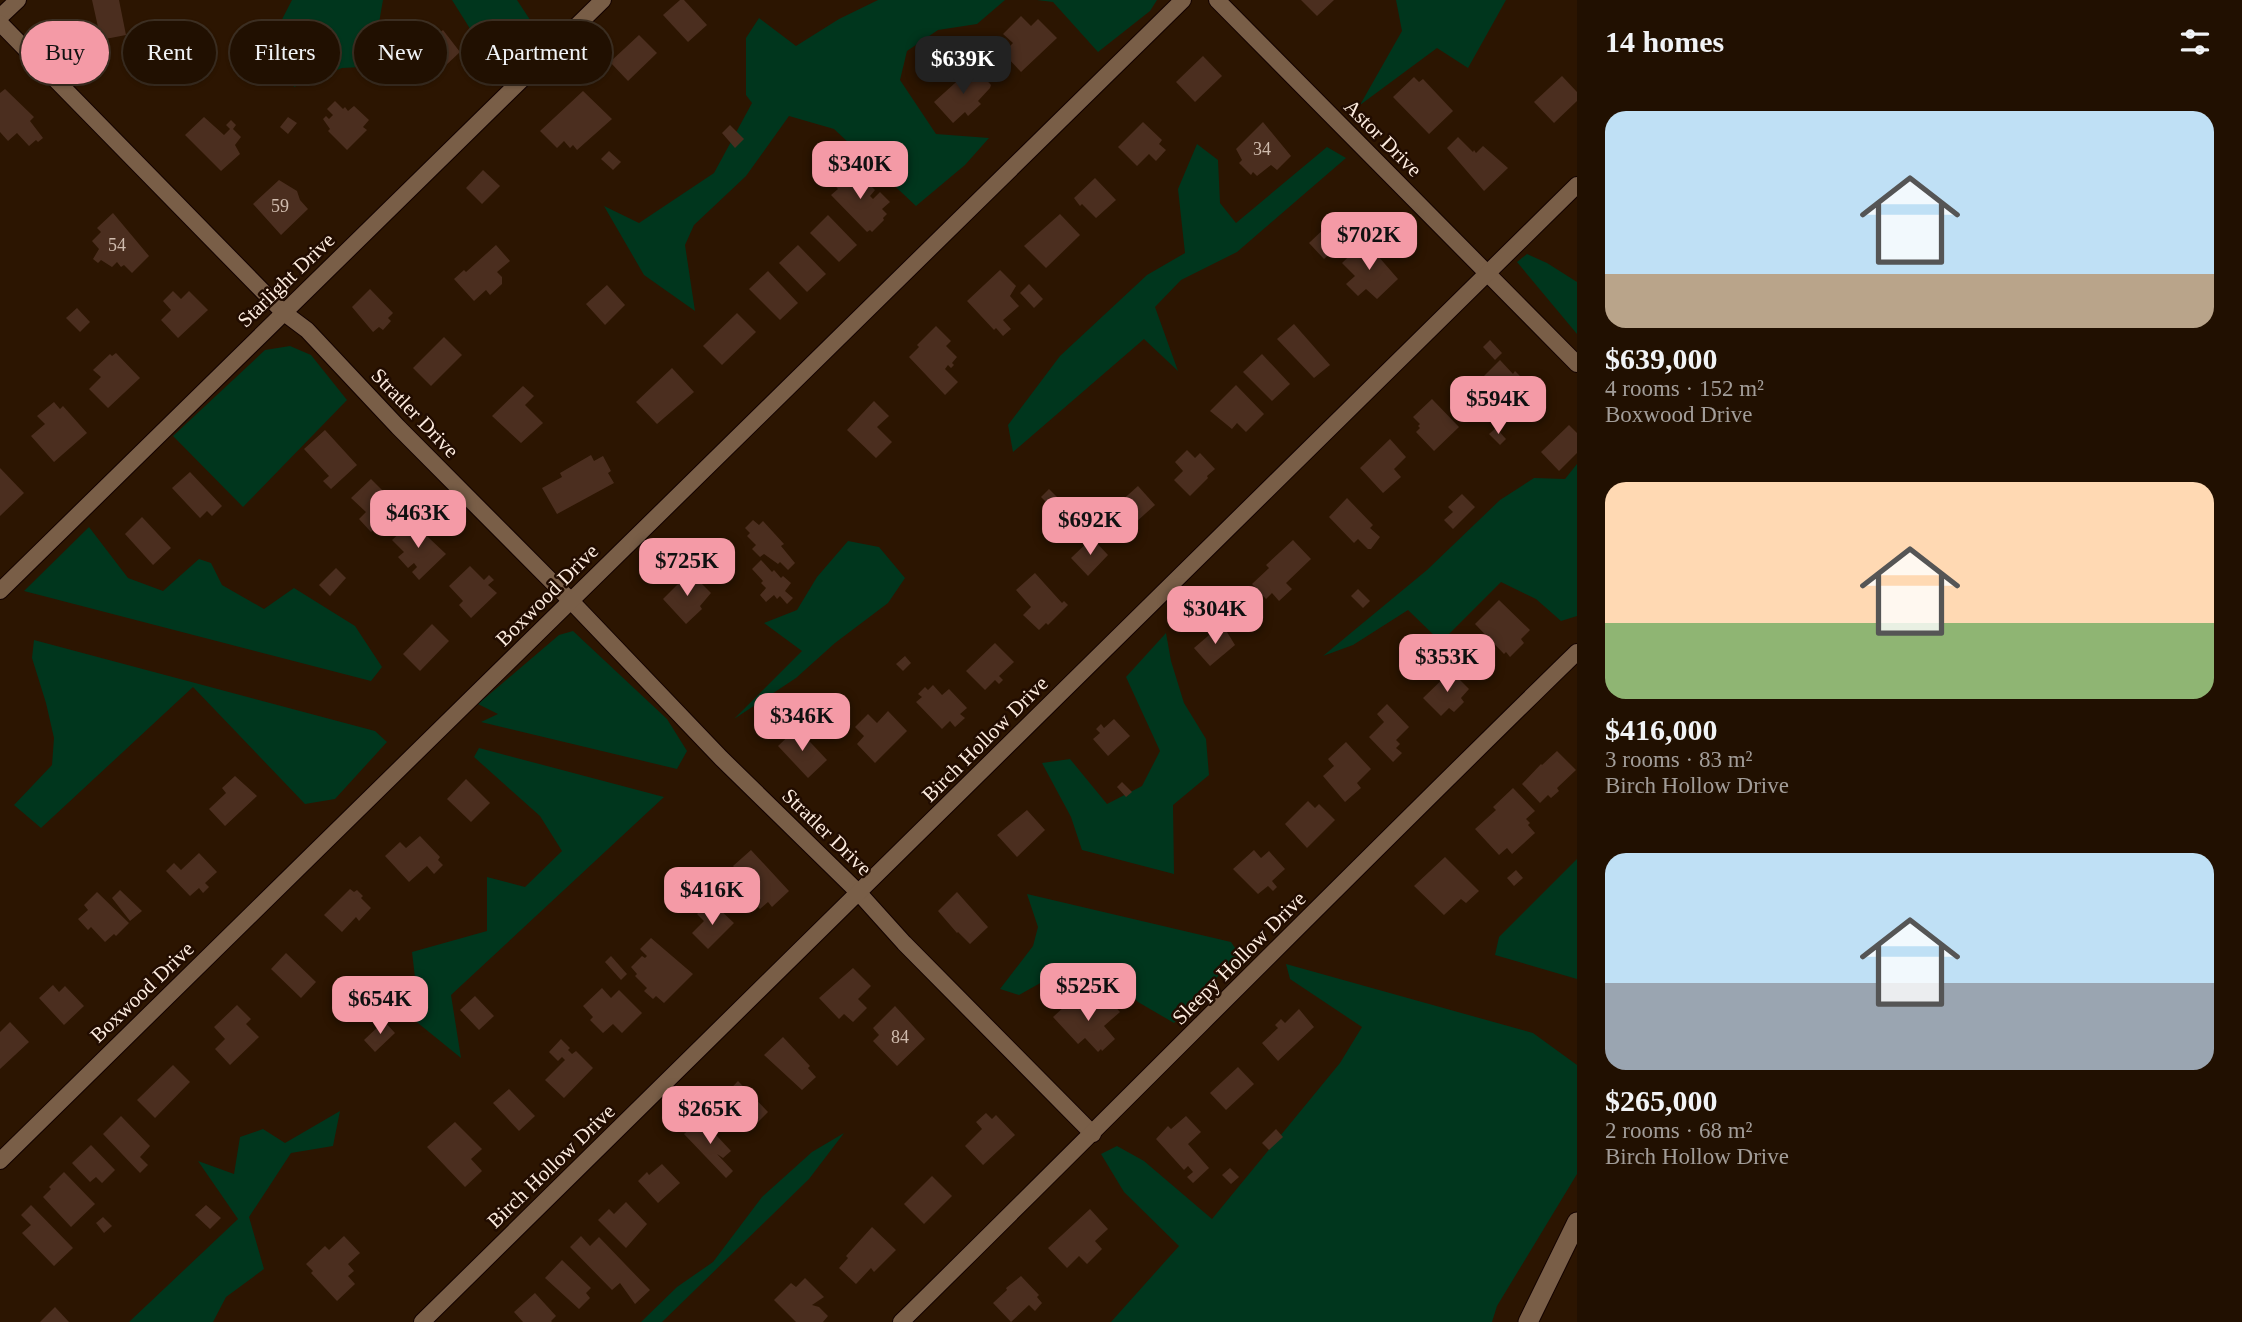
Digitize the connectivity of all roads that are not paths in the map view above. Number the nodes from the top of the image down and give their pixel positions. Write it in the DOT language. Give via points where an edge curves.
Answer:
graph roads {
  1 [pos="18,0"];
  2 [pos="603,0"];
  3 [pos="1183,0"];
  4 [pos="1217,0"];
  5 [pos="0,17"];
  6 [pos="0,23"];
  7 [pos="1577,185"];
  8 [pos="1486,272"];
  9 [pos="284,312"];
  10 [pos="1577,364"];
  11 [pos="0,591"];
  12 [pos="571,601"];
  13 [pos="1577,652"];
  14 [pos="859,893"];
  15 [pos="1093,1134"];
  16 [pos="0,1161"];
  17 [pos="1577,1222"];
  18 [pos="422,1322"];
  19 [pos="901,1322"];
  20 [pos="1528,1322"];
  1 -- 5 [label="street"];
  2 -- 9 [label="street, Starlight Drive"];
  3 -- 12 [label="street, Boxwood Drive"];
  4 -- 8 [label="street, Astor Drive"];
  6 -- 9 [label="street, Stratler Drive"];
  7 -- 8 [label="street, Birch Hollow Drive"];
  8 -- 10 [label="street, Astor Drive"];
  8 -- 14 [label="street, Birch Hollow Drive"];
  9 -- 11 [label="street, Starlight Drive"];
  9 -- 12 [label="street, Stratler Drive" via="307,330"];
  12 -- 14 [label="street, Stratler Drive"];
  12 -- 16 [label="street, Boxwood Drive"];
  13 -- 15 [label="street, Sleepy Hollow Drive"];
  14 -- 15 [label="street, Stratler Drive"];
  14 -- 18 [label="street, Birch Hollow Drive"];
  15 -- 19 [label="street, Sleepy Hollow Drive"];
  17 -- 20 [label="street"];
}
